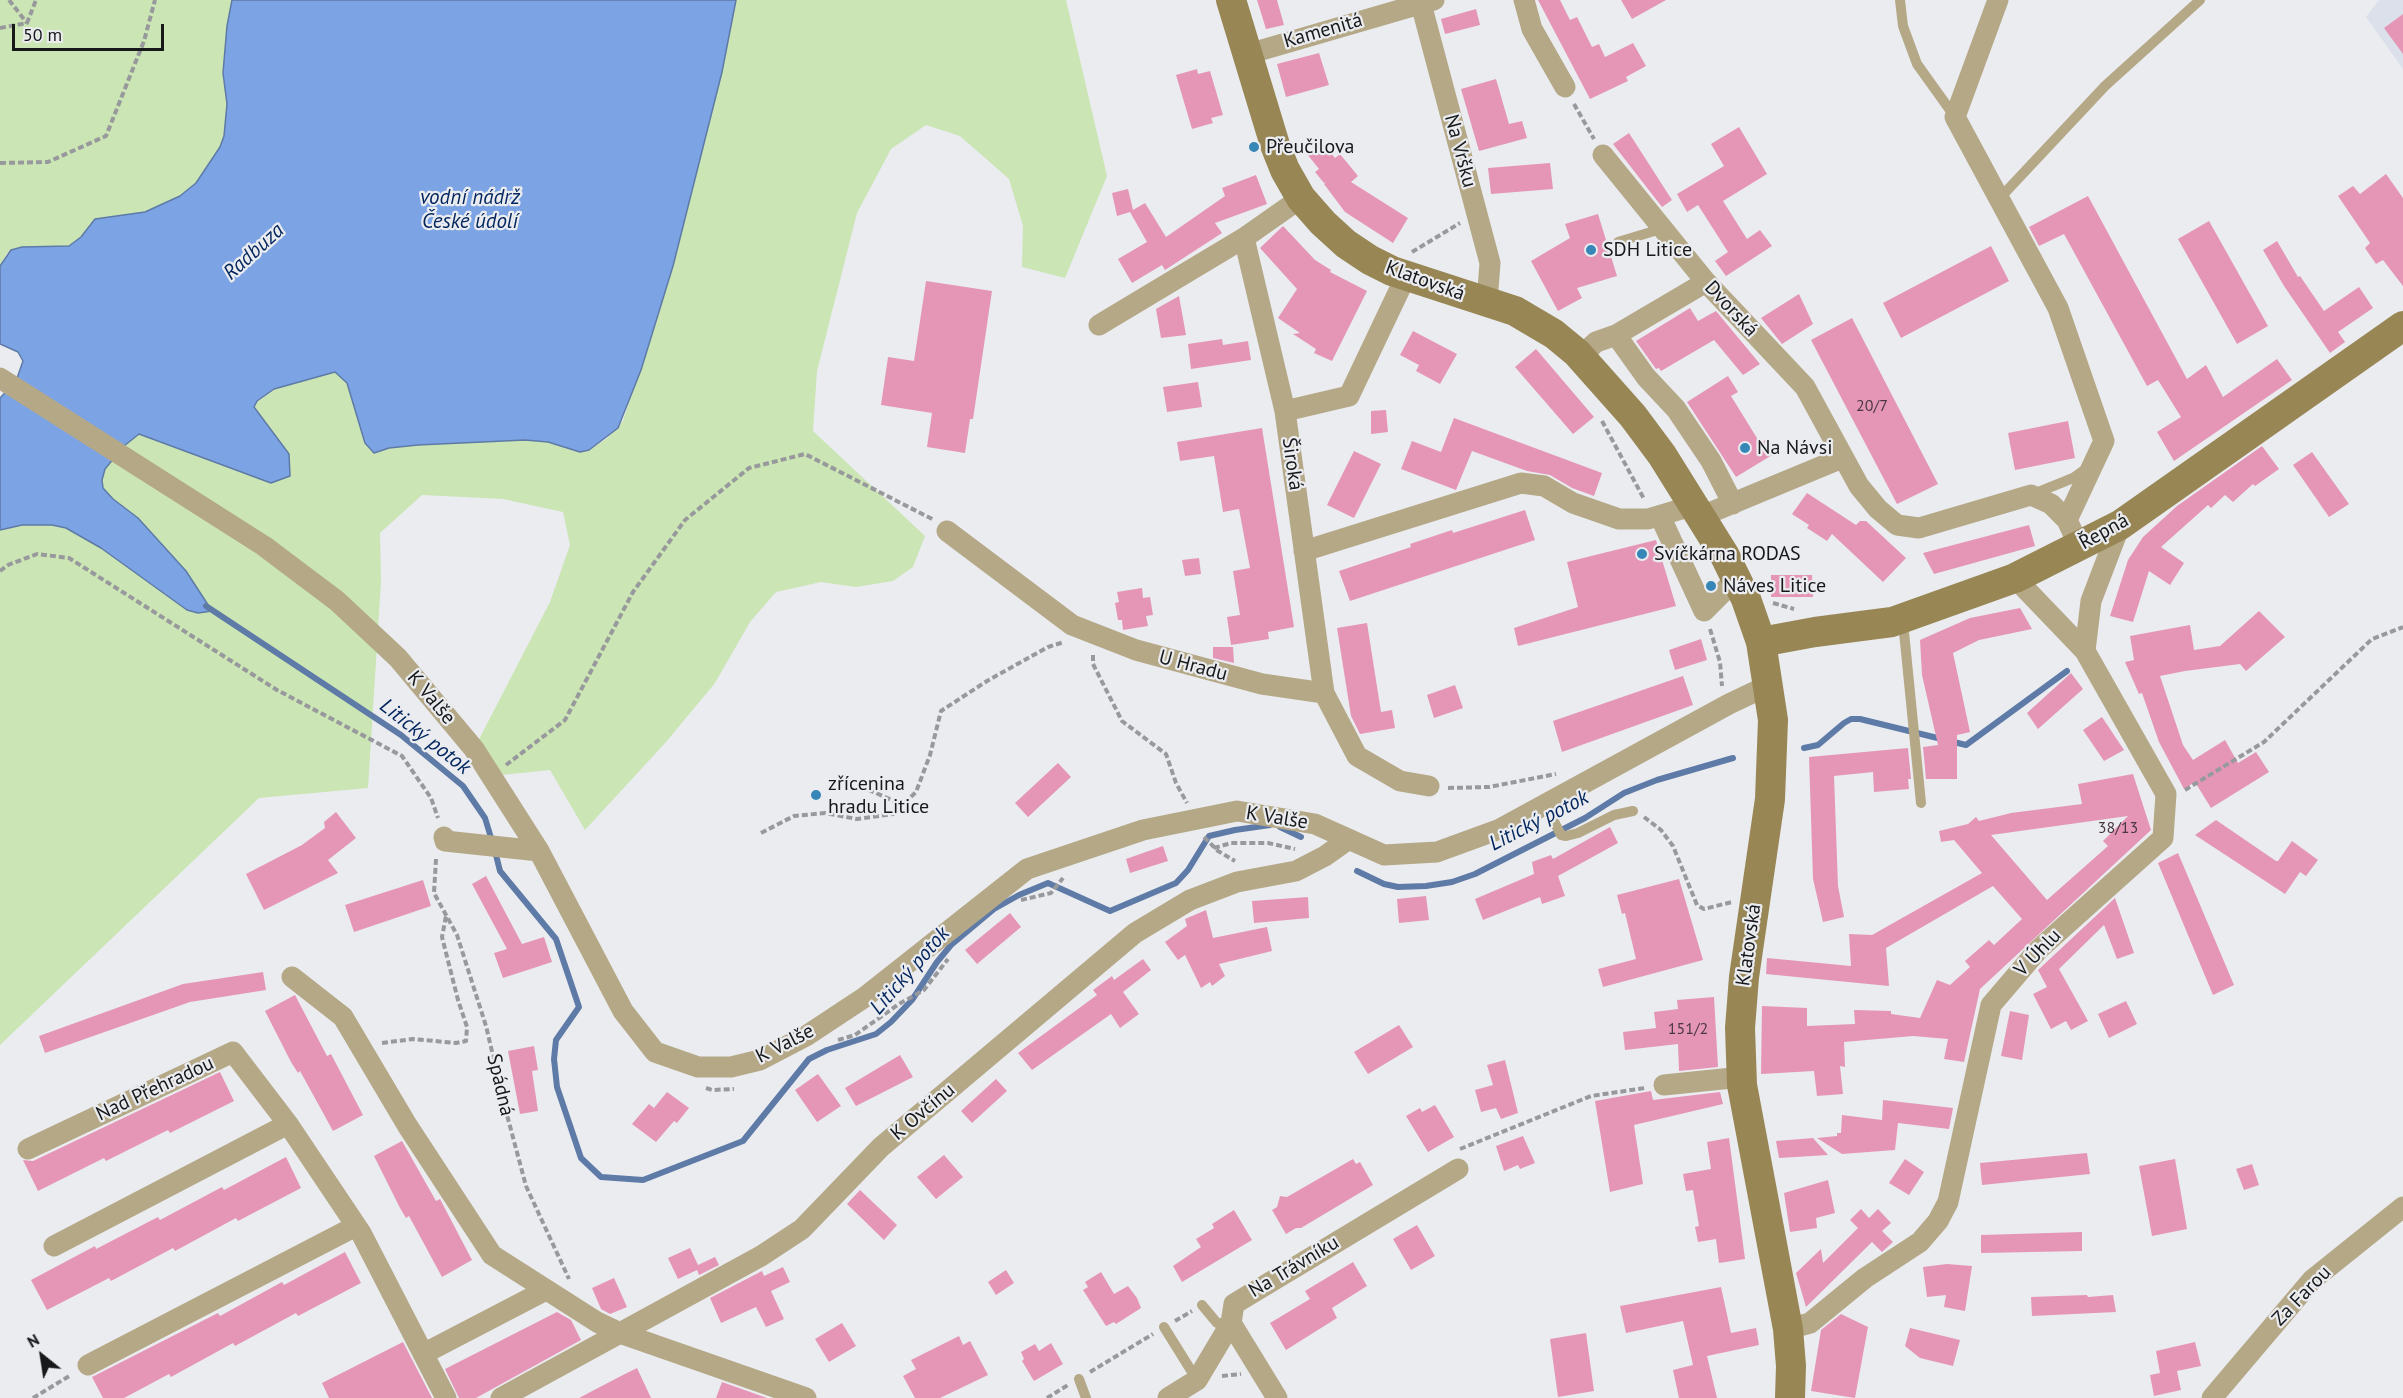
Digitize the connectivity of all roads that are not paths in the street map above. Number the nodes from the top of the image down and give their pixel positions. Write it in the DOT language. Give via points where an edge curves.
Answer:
graph roads {
  1 [pos="1231,0"];
  2 [pos="1524,0"];
  3 [pos="1900,0"];
  4 [pos="1998,0"];
  5 [pos="2200,0"];
  6 [pos="1425,1"];
  7 [pos="1248,54"];
  8 [pos="1565,87"];
  9 [pos="1955,117"];
  10 [pos="1603,155"];
  11 [pos="1301,198"];
  12 [pos="1999,199"];
  13 [pos="1661,229"];
  14 [pos="1244,238"];
  15 [pos="1618,242"];
  16 [pos="1405,267"];
  17 [pos="1706,282"];
  18 [pos="1486,302"];
  19 [pos="1100,325"];
  20 [pos="2403,326"];
  21 [pos="1616,335"];
  22 [pos="1580,357"];
  23 [pos="0,378"];
  24 [pos="1285,411"];
  25 [pos="1842,458"];
  26 [pos="2094,462"];
  27 [pos="2031,495"];
  28 [pos="1733,504"];
  29 [pos="1698,511"];
  30 [pos="1660,516"];
  31 [pos="2120,525"];
  32 [pos="944,527"];
  33 [pos="2073,533"];
  34 [pos="1304,551"];
  35 [pos="2015,578"];
  36 [pos="1736,579"];
  37 [pos="1903,618"];
  38 [pos="1761,642"];
  39 [pos="2085,651"];
  40 [pos="1769,685"];
  41 [pos="1324,693"];
  42 [pos="1429,786"];
  43 [pos="1921,803"];
  44 [pos="1633,811"];
  45 [pos="1549,812"];
  46 [pos="445,839"];
  47 [pos="1349,839"];
  48 [pos="539,851"];
  49 [pos="292,977"];
  50 [pos="1742,1077"];
  51 [pos="1664,1085"];
  52 [pos="288,1124"];
  53 [pos="28,1149"];
  54 [pos="1458,1168"];
  55 [pos="2403,1207"];
  56 [pos="356,1226"];
  57 [pos="54,1246"];
  58 [pos="546,1290"];
  59 [pos="1202,1305"];
  60 [pos="1231,1323"];
  61 [pos="1164,1328"];
  62 [pos="1788,1329"];
  63 [pos="620,1333"];
  64 [pos="423,1354"];
  65 [pos="88,1365"];
  66 [pos="1079,1379"];
  67 [pos="1197,1380"];
  68 [pos="446,1398"];
  69 [pos="501,1398"];
  70 [pos="806,1398"];
  71 [pos="1086,1398"];
  72 [pos="1167,1398"];
  73 [pos="1277,1398"];
  74 [pos="1790,1398"];
  75 [pos="2212,1398"];
  1 -- 7 [label="main road, Klatovská"];
  2 -- 8 [label="street" via="1532,29"];
  3 -- 9 [label="lane" via="1903,26 1917,64"];
  4 -- 9 [label="street"];
  5 -- 12 [label="lane" via="2105,86"];
  6 -- 7 [label="street, Kamenitá"];
  6 -- 18 [label="street, Na Vršku" via="1490,263"];
  7 -- 11 [label="main road, Klatovská" via="1275,145"];
  9 -- 12 [label="street"];
  10 -- 13 [label="street, Dvorská"];
  11 -- 14 [label="street"];
  11 -- 16 [label="main road, Klatovská" via="1346,244 1370,260"];
  12 -- 26 [label="street" via="2058,308 2104,441"];
  13 -- 15 [label="lane"];
  13 -- 17 [label="street, Dvorská"];
  14 -- 19 [label="street"];
  14 -- 24 [label="street, Široká"];
  16 -- 18 [label="main road, Klatovská"];
  16 -- 24 [label="street" via="1349,396"];
  17 -- 21 [label="street"];
  17 -- 25 [label="street, Dvorská" via="1805,387"];
  18 -- 22 [label="main road, Klatovská" via="1515,311 1554,334"];
  20 -- 31 [label="main road, Řepná"];
  21 -- 22 [label="street" via="1596,342"];
  21 -- 28 [label="street" via="1646,377 1676,409 1711,460"];
  22 -- 29 [label="main road, Klatovská" via="1633,416"];
  23 -- 48 [label="street, K Valše" via="264,546 337,601 398,658 474,749"];
  24 -- 34 [label="street, Široká"];
  25 -- 27 [label="street, Dvorská" via="1859,486 1897,525 1919,528"];
  25 -- 28 [label="street"];
  26 -- 27 [label="lane" via="2073,478"];
  26 -- 33 [label="street"];
  27 -- 33 [label="street" via="2051,504"];
  28 -- 29 [label="street"];
  29 -- 30 [label="street"];
  29 -- 36 [label="main road, Klatovská"];
  30 -- 34 [label="street" via="1619,519 1573,504 1544,486 1521,483"];
  30 -- 36 [label="street" via="1704,611"];
  31 -- 33 [label="main road, Řepná"];
  31 -- 39 [label="street" via="2091,601"];
  32 -- 41 [label="street, U Hradu" via="1072,624 1136,650 1262,684"];
  33 -- 35 [label="main road, Řepná"];
  34 -- 41 [label="street, Široká"];
  35 -- 37 [label="main road, Řepná"];
  35 -- 39 [label="street"];
  36 -- 38 [label="main road, Klatovská"];
  37 -- 38 [label="main road, Řepná"];
  37 -- 43 [label="lane"];
  38 -- 40 [label="main road, Klatovská"];
  39 -- 62 [label="street, V Úhlu" via="2166,794 2163,838 2038,950 1991,1005 1947,1202 1938,1221 1920,1242 1865,1278 1810,1323"];
  40 -- 45 [label="street, K Valše" via="1578,786"];
  40 -- 50 [label="main road, Klatovská" via="1773,720 1770,799 1744,976"];
  41 -- 42 [label="street" via="1357,756 1400,781"];
  44 -- 45 [label="lane" via="1566,836 1561,835"];
  45 -- 47 [label="street, K Valše" via="1437,852 1384,855"];
  46 -- 48 [label="street"];
  47 -- 48 [label="street, K Valše" via="1315,824 1237,811 1143,830 1027,869 865,997 806,1036 760,1060 698,1067 655,1052 622,1011"];
  47 -- 63 [label="street, K Ovčínu" via="1296,871 1237,882 1190,900 1136,933 881,1147 802,1229 761,1256"];
  49 -- 58 [label="street" via="343,1017 406,1125 492,1255"];
  50 -- 51 [label="street"];
  50 -- 62 [label="main road, Klatovská"];
  52 -- 53 [label="street, Nad Přehradou" via="233,1052"];
  52 -- 56 [label="street, Nad Přehradou"];
  52 -- 57 [label="street"];
  54 -- 60 [label="street, Na Trávníku" via="1401,1194 1275,1270 1234,1304"];
  55 -- 75 [label="street, Za Farou" via="2312,1280"];
  56 -- 64 [label="street, Nad Přehradou"];
  56 -- 65 [label="street"];
  58 -- 63 [label="street"];
  58 -- 64 [label="street"];
  59 -- 60 [label="lane" via="1217,1323"];
  60 -- 67 [label="street, Na Trávníku"];
  60 -- 73 [label="street"];
  61 -- 67 [label="lane"];
  62 -- 74 [label="main road, Klatovská"];
  63 -- 69 [label="street, K Ovčínu"];
  63 -- 70 [label="street"];
  64 -- 68 [label="street, Nad Přehradou"];
  66 -- 71 [label="lane"];
  67 -- 72 [label="street, Na Trávníku"];
}
